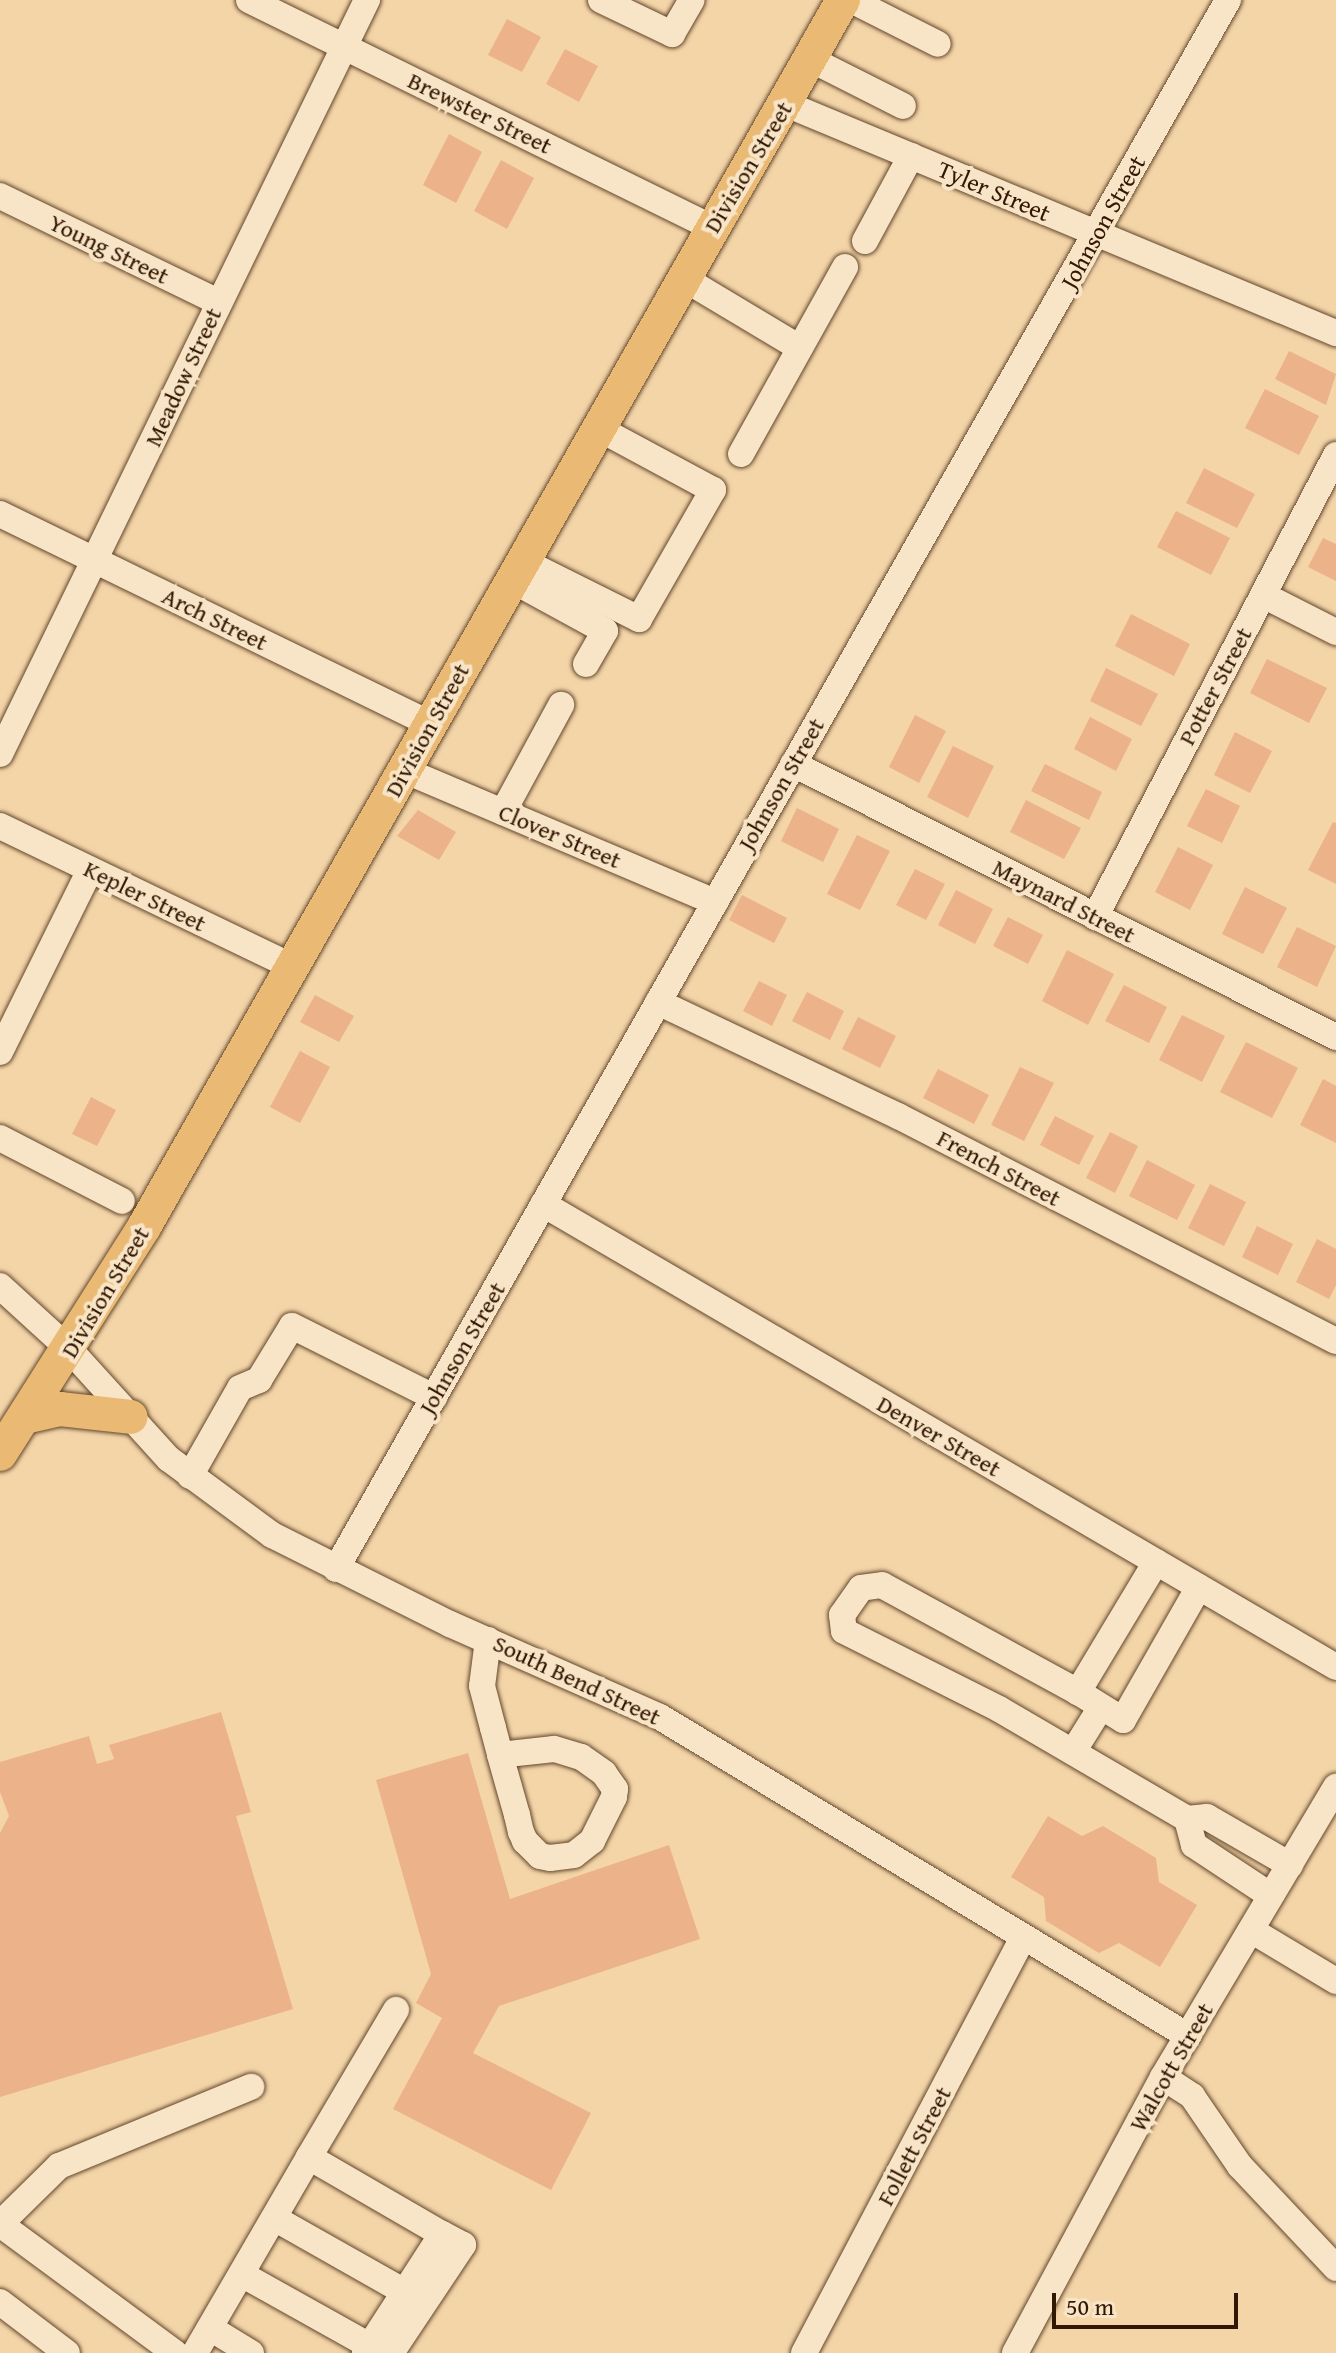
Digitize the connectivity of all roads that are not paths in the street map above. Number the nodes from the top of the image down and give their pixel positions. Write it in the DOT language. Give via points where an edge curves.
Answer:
graph roads {
  1 [pos="249,0"];
  2 [pos="367,0"];
  3 [pos="601,0"];
  4 [pos="692,0"];
  5 [pos="843,0"];
  6 [pos="851,0"];
  7 [pos="1228,0"];
  8 [pos="938,44"];
  9 [pos="343,46"];
  10 [pos="810,59"];
  11 [pos="786,104"];
  12 [pos="903,106"];
  13 [pos="911,156"];
  14 [pos="0,196"];
  15 [pos="711,227"];
  16 [pos="1097,234"];
  17 [pos="865,241"];
  18 [pos="845,267"];
  19 [pos="683,278"];
  20 [pos="218,302"];
  21 [pos="1336,333"];
  22 [pos="800,348"];
  23 [pos="598,428"];
  24 [pos="741,454"];
  25 [pos="1336,455"];
  26 [pos="0,514"];
  27 [pos="96,560"];
  28 [pos="517,570"];
  29 [pos="1263,595"];
  30 [pos="1336,632"];
  31 [pos="586,664"];
  32 [pos="561,705"];
  33 [pos="430,724"];
  34 [pos="0,754"];
  35 [pos="793,764"];
  36 [pos="406,771"];
  37 [pos="503,812"];
  38 [pos="0,826"];
  39 [pos="90,870"];
  40 [pos="715,902"];
  41 [pos="1095,917"];
  42 [pos="291,966"];
  43 [pos="658,1002"];
  44 [pos="1336,1037"];
  45 [pos="0,1052"];
  46 [pos="0,1138"];
  47 [pos="122,1201"];
  48 [pos="543,1204"];
  49 [pos="0,1286"];
  50 [pos="1336,1341"];
  51 [pos="70,1350"];
  52 [pos="434,1397"];
  53 [pos="25,1417"];
  54 [pos="131,1417"];
  55 [pos="0,1454"];
  56 [pos="190,1476"];
  57 [pos="1156,1562"];
  58 [pos="336,1569"];
  59 [pos="1199,1587"];
  60 [pos="488,1640"];
  61 [pos="1336,1667"];
  62 [pos="1078,1692"];
  63 [pos="1101,1707"];
  64 [pos="1073,1752"];
  65 [pos="500,1755"];
  66 [pos="1336,1787"];
  67 [pos="1187,1819"];
  68 [pos="1290,1865"];
  69 [pos="1271,1896"];
  70 [pos="1251,1930"];
  71 [pos="1022,1940"];
  72 [pos="1336,1981"];
  73 [pos="396,2010"];
  74 [pos="1188,2036"];
  75 [pos="1163,2077"];
  76 [pos="251,2087"];
  77 [pos="309,2157"];
  78 [pos="274,2218"];
  79 [pos="0,2224"];
  80 [pos="442,2234"];
  81 [pos="1336,2268"];
  82 [pos="243,2275"];
  83 [pos="405,2292"];
  84 [pos="0,2302"];
  85 [pos="210,2328"];
  86 [pos="375,2351"];
  87 [pos="67,2353"];
  88 [pos="175,2353"];
  89 [pos="195,2353"];
  90 [pos="251,2353"];
  91 [pos="804,2353"];
  92 [pos="1015,2353"];
  1 -- 9 [label="street, Brewster Street"];
  2 -- 9 [label="street, Meadow Street"];
  3 -- 4 [label="street" via="672,34"];
  5 -- 10 [label="main road, Division Street"];
  6 -- 8 [label="street"];
  7 -- 16 [label="street, Johnson Street"];
  9 -- 15 [label="street, Brewster Street"];
  9 -- 20 [label="street, Meadow Street"];
  10 -- 11 [label="main road, Division Street"];
  10 -- 12 [label="street"];
  11 -- 13 [label="street, Tyler Street"];
  11 -- 15 [label="main road, Division Street"];
  13 -- 16 [label="street, Tyler Street"];
  13 -- 17 [label="street"];
  14 -- 20 [label="street, Young Street"];
  15 -- 19 [label="main road, Division Street"];
  16 -- 21 [label="street, Tyler Street"];
  16 -- 35 [label="street, Johnson Street"];
  18 -- 22 [label="street"];
  19 -- 22 [label="street"];
  19 -- 23 [label="main road, Division Street"];
  20 -- 27 [label="street, Meadow Street"];
  22 -- 24 [label="street"];
  23 -- 28 [label="main road, Division Street"];
  23 -- 28 [label="street" via="713,490 639,619"];
  25 -- 29 [label="street, Potter Street"];
  26 -- 27 [label="street, Arch Street"];
  27 -- 33 [label="street, Arch Street"];
  27 -- 34 [label="street, Meadow Street"];
  28 -- 31 [label="street" via="605,631"];
  28 -- 33 [label="main road, Division Street"];
  29 -- 30 [label="street"];
  29 -- 41 [label="street, Potter Street"];
  32 -- 37 [label="street"];
  33 -- 36 [label="main road, Division Street"];
  35 -- 40 [label="street, Johnson Street"];
  35 -- 41 [label="street, Maynard Street"];
  36 -- 37 [label="street, Clover Street"];
  36 -- 42 [label="main road, Division Street"];
  37 -- 40 [label="street, Clover Street"];
  38 -- 39 [label="street, Kepler Street"];
  39 -- 42 [label="street, Kepler Street"];
  39 -- 45 [label="street"];
  40 -- 43 [label="street, Johnson Street"];
  41 -- 44 [label="street, Maynard Street"];
  42 -- 51 [label="main road, Division Street"];
  43 -- 48 [label="street, Johnson Street"];
  43 -- 50 [label="street, French Street" via="898,1116"];
  46 -- 47 [label="street"];
  48 -- 52 [label="street, Johnson Street"];
  48 -- 57 [label="street, Denver Street"];
  49 -- 51 [label="street, South Bend Street"];
  51 -- 53 [label="main road, Division Street"];
  51 -- 54 [label="street, South Bend Street"];
  52 -- 56 [label="street" via="292,1326 259,1380 240,1388"];
  52 -- 58 [label="street, Johnson Street"];
  53 -- 54 [label="main road" via="60,1409"];
  53 -- 55 [label="main road, Division Street"];
  54 -- 56 [label="street, South Bend Street"];
  56 -- 58 [label="street, South Bend Street" via="272,1535"];
  57 -- 59 [label="street, Denver Street"];
  57 -- 62 [label="street"];
  58 -- 60 [label="street, South Bend Street"];
  59 -- 61 [label="street, Denver Street"];
  59 -- 63 [label="street" via="1123,1720"];
  60 -- 65 [label="street" via="481,1672"];
  60 -- 71 [label="street, South Bend Street" via="660,1717"];
  62 -- 63 [label="street"];
  62 -- 64 [label="street" via="882,1585 861,1588 842,1615 844,1631"];
  63 -- 64 [label="street"];
  64 -- 67 [label="street"];
  65 -- 65 [label="street" via="521,1832 532,1851 550,1858 574,1855 592,1841 614,1797 604,1773 581,1757 554,1749"];
  66 -- 68 [label="street, Walcott Street"];
  67 -- 68 [label="street" via="1207,1817"];
  67 -- 69 [label="street" via="1194,1845"];
  68 -- 69 [label="street, Walcott Street"];
  69 -- 70 [label="street, Walcott Street"];
  70 -- 72 [label="street"];
  70 -- 74 [label="street, Walcott Street"];
  71 -- 74 [label="street, South Bend Street"];
  71 -- 91 [label="street, Follett Street"];
  73 -- 77 [label="street"];
  74 -- 75 [label="street, Walcott Street"];
  75 -- 81 [label="street" via="1192,2096 1240,2166"];
  75 -- 92 [label="street, Walcott Street"];
  76 -- 79 [label="street" via="59,2166"];
  77 -- 78 [label="street"];
  77 -- 80 [label="street"];
  78 -- 82 [label="street"];
  78 -- 83 [label="street"];
  79 -- 88 [label="street"];
  80 -- 83 [label="street"];
  80 -- 86 [label="street" via="463,2245"];
  82 -- 85 [label="street"];
  82 -- 86 [label="street"];
  83 -- 86 [label="street"];
  84 -- 87 [label="street"];
  85 -- 89 [label="street"];
  85 -- 90 [label="street"];
}
